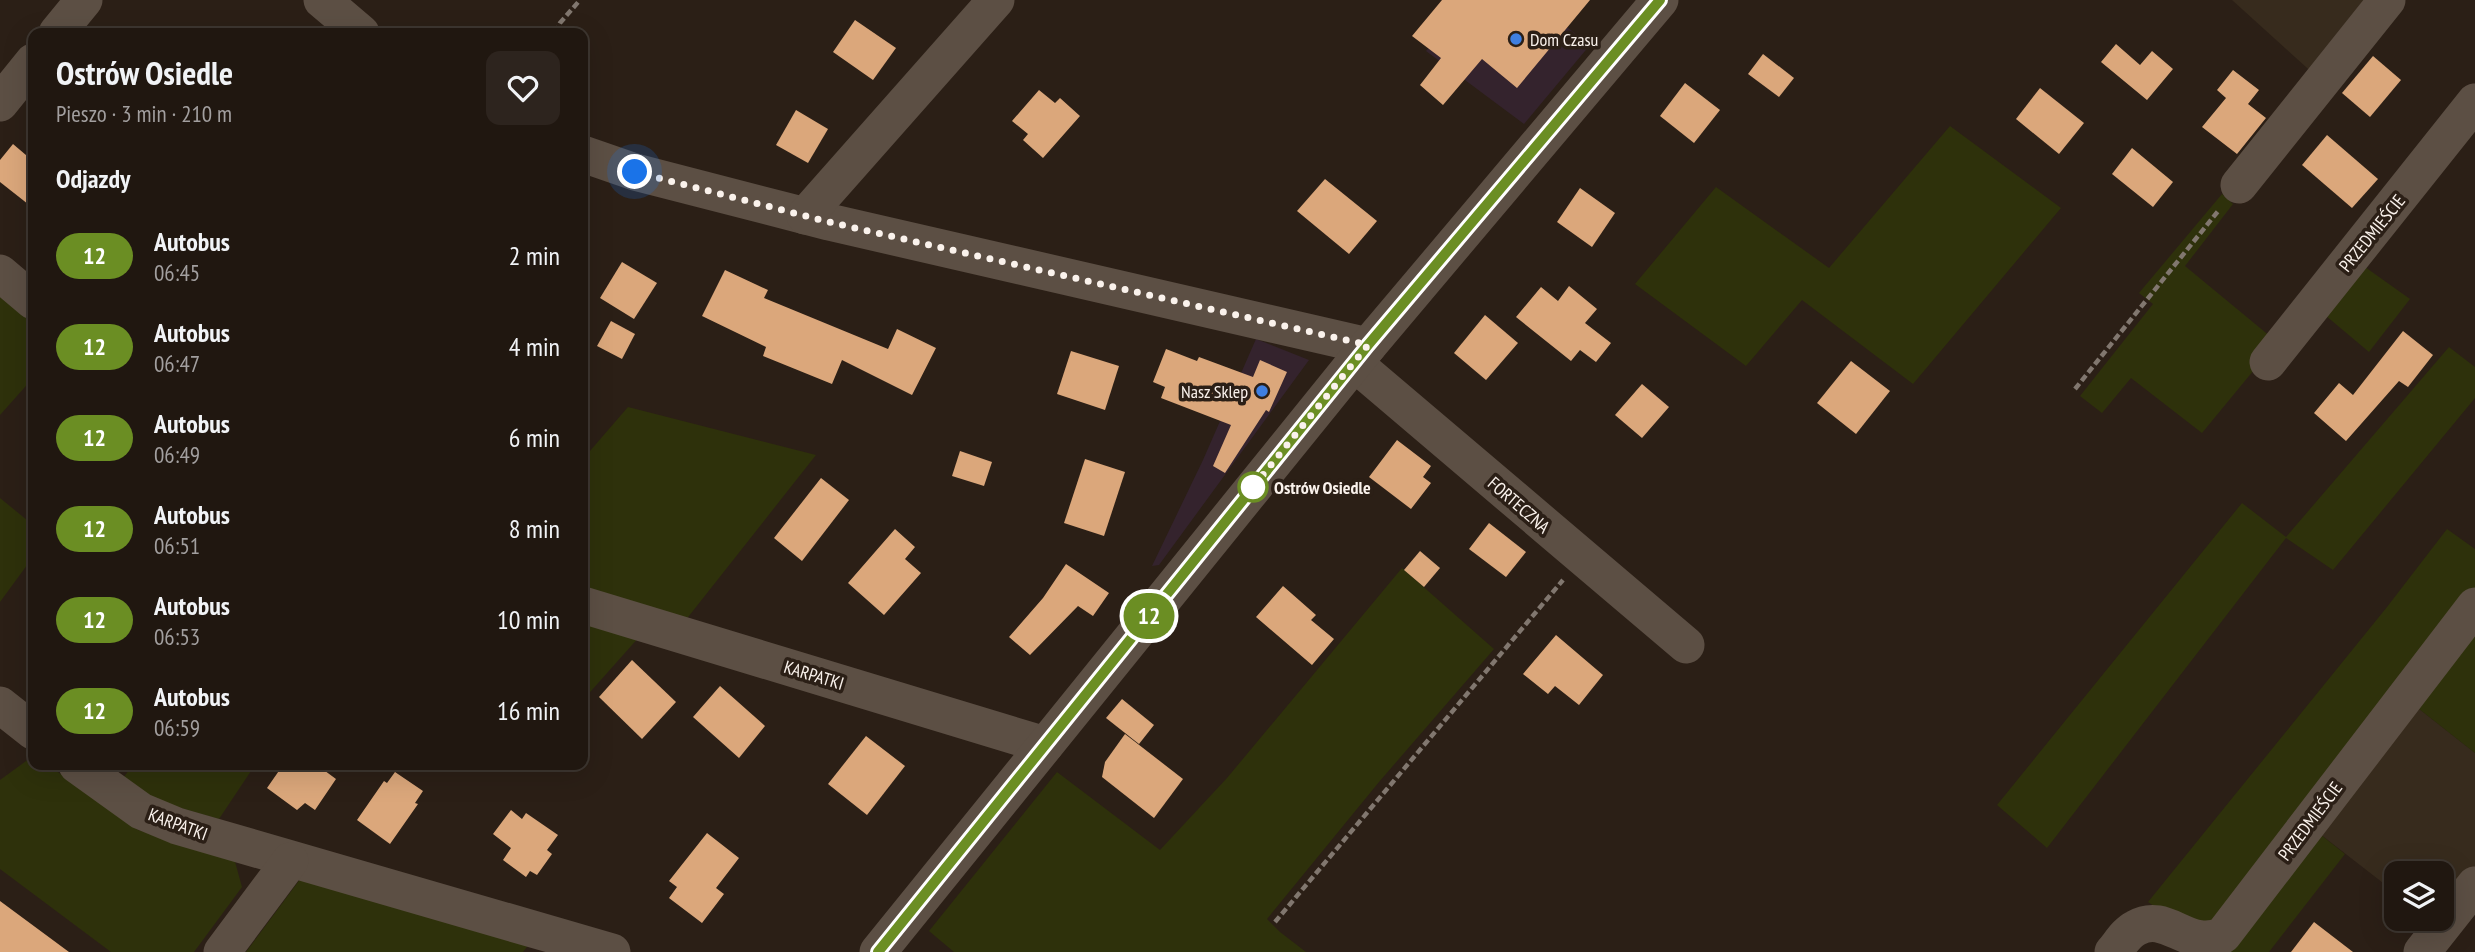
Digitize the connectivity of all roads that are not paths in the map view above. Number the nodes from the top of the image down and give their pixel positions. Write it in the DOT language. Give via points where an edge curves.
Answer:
graph roads {
  1 [pos="84,0"];
  2 [pos="323,0"];
  3 [pos="996,0"];
  4 [pos="1660,0"];
  5 [pos="2387,0"];
  6 [pos="61,28"];
  7 [pos="354,28"];
  8 [pos="28,68"];
  9 [pos="2475,102"];
  10 [pos="0,103"];
  11 [pos="588,156"];
  12 [pos="2239,185"];
  13 [pos="805,216"];
  14 [pos="0,273"];
  15 [pos="28,297"];
  16 [pos="1361,354"];
  17 [pos="2268,362"];
  18 [pos="2475,606"];
  19 [pos="588,607"];
  20 [pos="1686,645"];
  21 [pos="0,705"];
  22 [pos="28,727"];
  23 [pos="1045,744"];
  24 [pos="83,770"];
  25 [pos="290,861"];
  26 [pos="2475,885"];
  27 [pos="222,952"];
  28 [pos="612,952"];
  29 [pos="878,952"];
  30 [pos="2113,952"];
  31 [pos="2422,952"];
  1 -- 6 [label="street"];
  2 -- 7 [label="street"];
  3 -- 13 [label="street"];
  4 -- 16 [label="street"];
  5 -- 12 [label="street"];
  8 -- 10 [label="street"];
  9 -- 17 [label="street, PRZEDMIEŚCIE"];
  11 -- 13 [label="street, FORTECZNA"];
  13 -- 16 [label="street, FORTECZNA"];
  14 -- 15 [label="street"];
  16 -- 20 [label="street, FORTECZNA" via="1581,558"];
  16 -- 23 [label="street"];
  18 -- 30 [label="street, PRZEDMIEŚCIE" via="2223,935 2214,941 2195,941 2159,924 2147,924 2128,934"];
  19 -- 23 [label="street, KARPATKI"];
  21 -- 22 [label="street"];
  23 -- 29 [label="street"];
  24 -- 25 [label="street, KARPATKI" via="141,811"];
  25 -- 27 [label="street"];
  25 -- 28 [label="street, KARPATKI"];
  26 -- 31 [label="street"];
}
